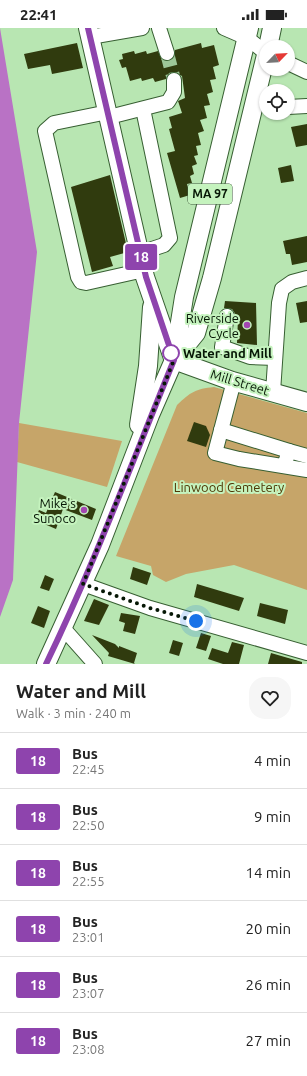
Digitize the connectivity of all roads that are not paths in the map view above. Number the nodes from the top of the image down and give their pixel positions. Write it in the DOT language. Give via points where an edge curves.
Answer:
graph roads {
  1 [pos="142,28"];
  2 [pos="159,28"];
  3 [pos="224,28"];
  4 [pos="272,28"];
  5 [pos="122,30"];
  6 [pos="89,33"];
  7 [pos="248,33"];
  8 [pos="269,40"];
  9 [pos="259,46"];
  10 [pos="167,53"];
  11 [pos="295,66"];
  12 [pos="307,72"];
  13 [pos="261,76"];
  14 [pos="174,80"];
  15 [pos="307,106"];
  16 [pos="295,107"];
  17 [pos="143,109"];
  18 [pos="108,115"];
  19 [pos="142,262"];
  20 [pos="307,278"];
  21 [pos="152,296"];
  22 [pos="227,316"];
  23 [pos="275,358"];
  24 [pos="174,360"];
  25 [pos="234,381"];
  26 [pos="273,392"];
  27 [pos="307,402"];
  28 [pos="221,430"];
  29 [pos="289,451"];
  30 [pos="307,456"];
  31 [pos="133,460"];
  32 [pos="284,466"];
  33 [pos="307,470"];
  34 [pos="83,584"];
  35 [pos="63,628"];
  36 [pos="307,653"];
  37 [pos="46,664"];
  38 [pos="95,664"];
  1 -- 5 [label="street"];
  2 -- 10 [label="street"];
  3 -- 7 [label="street"];
  4 -- 8 [label="main road"];
  5 -- 6 [label="street"];
  6 -- 18 [label="main road"];
  7 -- 9 [label="street"];
  7 -- 24 [label="main road, MA 97" via="184,297"];
  11 -- 12 [label="street"];
  13 -- 24 [label="main road, MA 97" via="212,278 196,333"];
  14 -- 17 [label="street" via="174,92 168,102"];
  15 -- 16 [label="street"];
  17 -- 18 [label="street"];
  17 -- 19 [label="street" via="170,238"];
  18 -- 19 [label="main road"];
  18 -- 19 [label="street" via="54,124 45,131 78,277 86,284"];
  19 -- 21 [label="main road"];
  20 -- 23 [label="street" via="292,282 282,289"];
  21 -- 24 [label="main road"];
  21 -- 31 [label="main road" via="148,366"];
  22 -- 23 [label="street" via="222,347 250,357"];
  23 -- 26 [label="street"];
  24 -- 25 [label="main road, Mill Street"];
  24 -- 31 [label="main road, MA 97"];
  25 -- 26 [label="main road, Mill Street"];
  25 -- 28 [label="street"];
  26 -- 27 [label="main road, Mill Street"];
  28 -- 29 [label="street"];
  28 -- 32 [label="street" via="215,453"];
  29 -- 30 [label="street"];
  29 -- 32 [label="street"];
  31 -- 34 [label="main road, MA 97"];
  32 -- 33 [label="street"];
  34 -- 35 [label="main road, MA 97"];
  34 -- 36 [label="street" via="150,608"];
  35 -- 37 [label="main road, MA 97"];
  35 -- 38 [label="street"];
}
